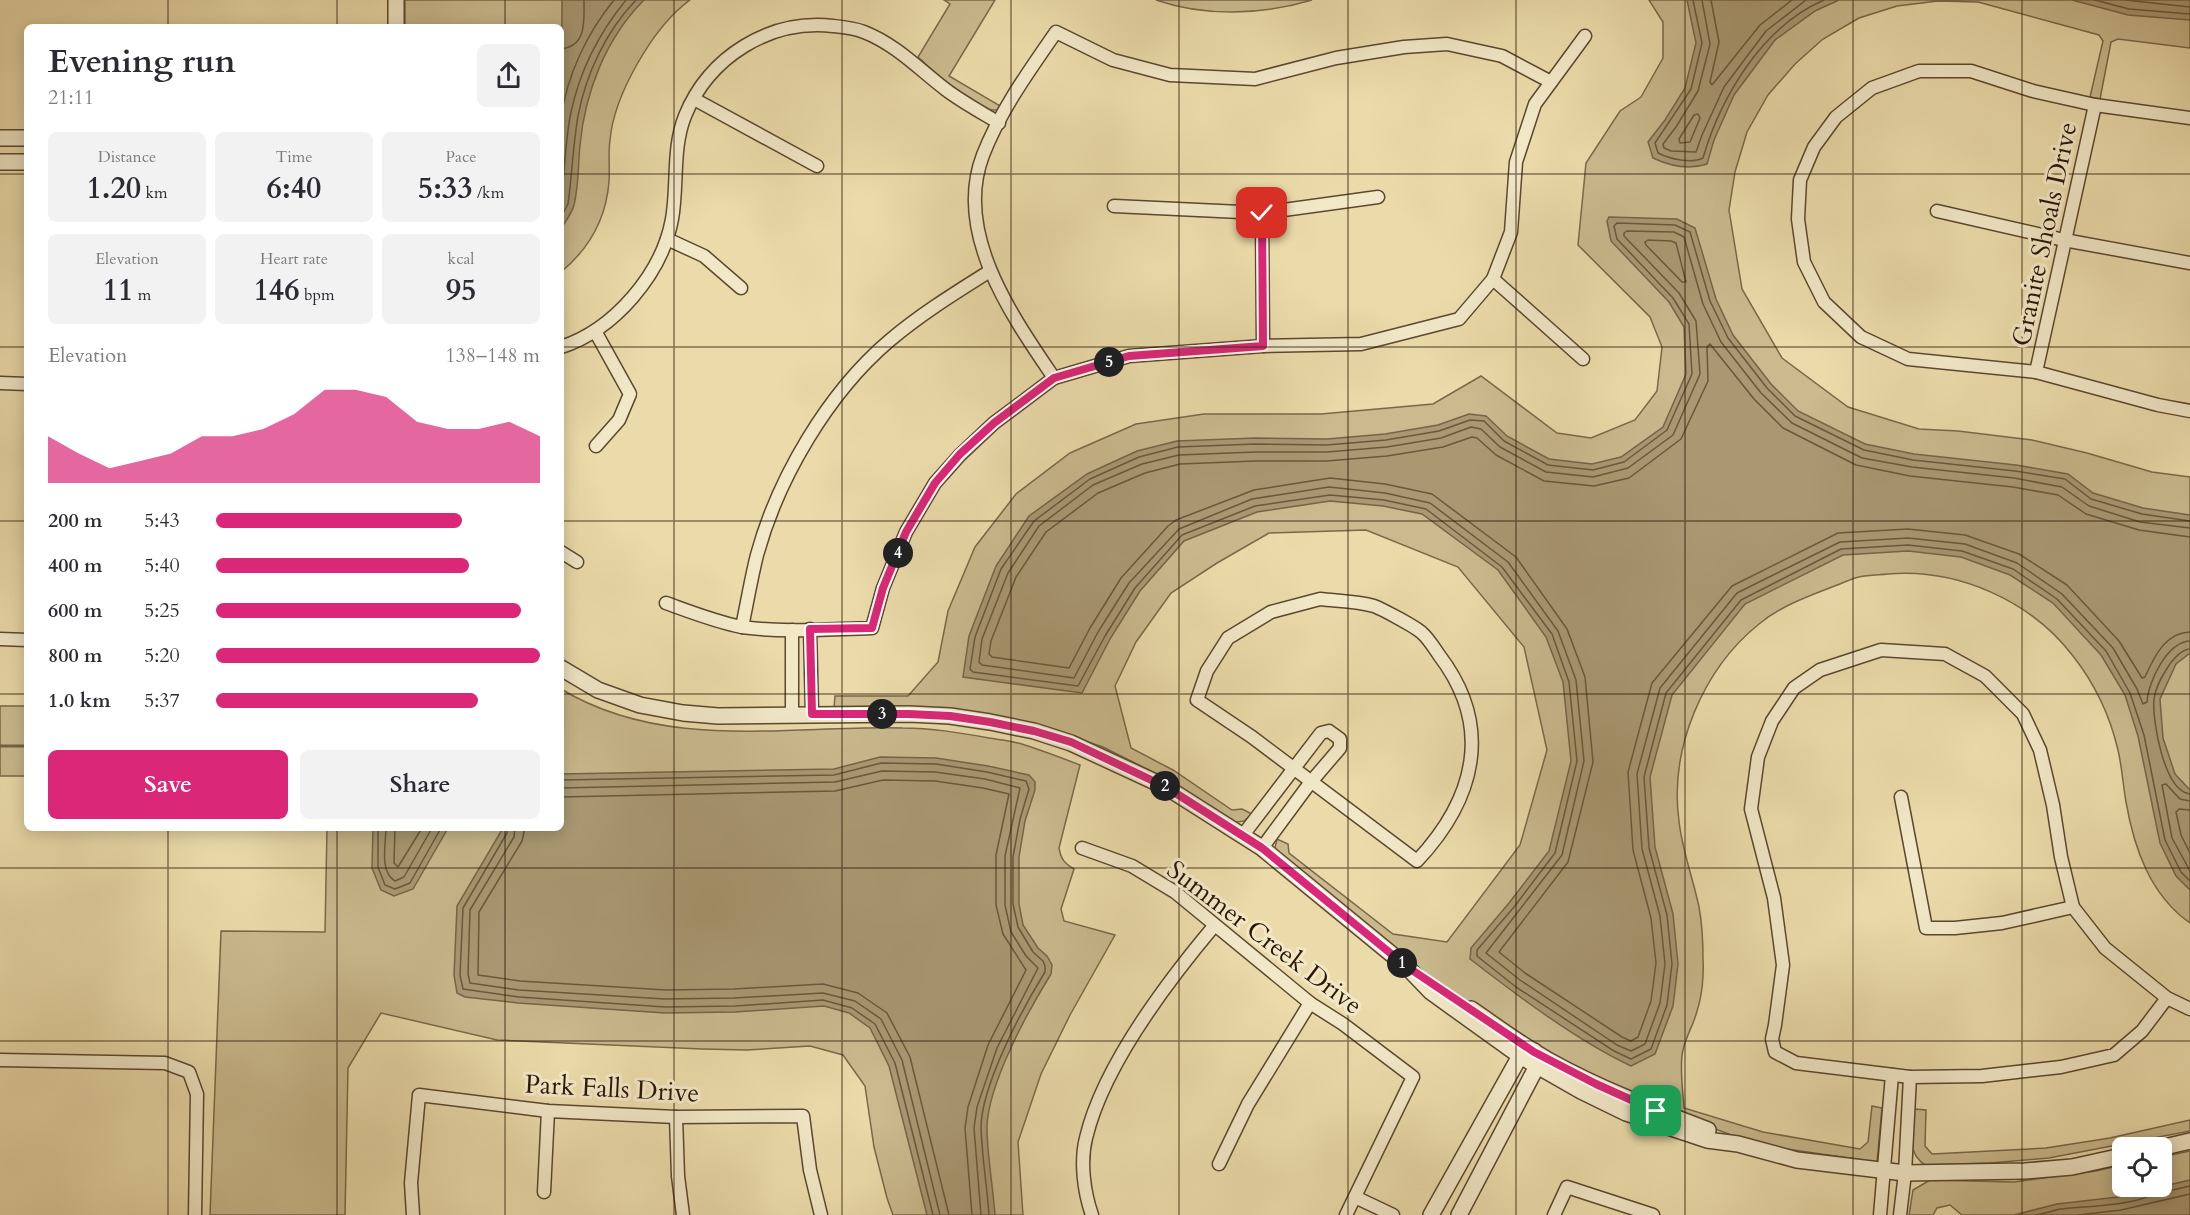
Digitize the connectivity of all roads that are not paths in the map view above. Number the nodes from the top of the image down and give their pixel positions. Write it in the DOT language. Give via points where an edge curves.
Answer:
graph roads {
  1 [pos="396,0"];
  2 [pos="396,24"];
  3 [pos="1585,36"];
  4 [pos="1551,82"];
  5 [pos="694,99"];
  6 [pos="2095,105"];
  7 [pos="2190,118"];
  8 [pos="999,123"];
  9 [pos="0,138"];
  10 [pos="24,138"];
  11 [pos="0,162"];
  12 [pos="24,162"];
  13 [pos="817,166"];
  14 [pos="1378,197"];
  15 [pos="1114,206"];
  16 [pos="1936,211"];
  17 [pos="1262,213"];
  18 [pos="667,239"];
  19 [pos="2064,240"];
  20 [pos="2190,263"];
  21 [pos="990,271"];
  22 [pos="1493,279"];
  23 [pos="741,288"];
  24 [pos="595,331"];
  25 [pos="564,346"];
  26 [pos="1263,346"];
  27 [pos="1583,359"];
  28 [pos="2036,372"];
  29 [pos="1054,378"];
  30 [pos="0,383"];
  31 [pos="24,384"];
  32 [pos="2190,411"];
  33 [pos="596,446"];
  34 [pos="564,554"];
  35 [pos="577,562"];
  36 [pos="666,603"];
  37 [pos="742,627"];
  38 [pos="810,629"];
  39 [pos="792,630"];
  40 [pos="0,639"];
  41 [pos="24,640"];
  42 [pos="564,670"];
  43 [pos="792,714"];
  44 [pos="812,714"];
  45 [pos="1292,769"];
  46 [pos="1310,783"];
  47 [pos="1901,797"];
  48 [pos="1243,836"];
  49 [pos="1082,848"];
  50 [pos="1262,848"];
  51 [pos="2073,907"];
  52 [pos="1214,926"];
  53 [pos="2167,998"];
  54 [pos="1310,1003"];
  55 [pos="2190,1009"];
  56 [pos="1530,1058"];
  57 [pos="0,1060"];
  58 [pos="1892,1075"];
  59 [pos="1910,1077"];
  60 [pos="548,1111"];
  61 [pos="676,1117"];
  62 [pos="1888,1123"];
  63 [pos="1908,1124"];
  64 [pos="2190,1141"];
  65 [pos="2172,1145"];
  66 [pos="2112,1158"];
  67 [pos="1219,1164"];
  68 [pos="1884,1171"];
  69 [pos="1905,1173"];
  70 [pos="544,1192"];
  71 [pos="1355,1197"];
  72 [pos="1091,1210"];
  73 [pos="195,1215"];
  74 [pos="413,1215"];
  75 [pos="683,1215"];
  76 [pos="820,1215"];
  77 [pos="1346,1215"];
  78 [pos="1393,1215"];
  79 [pos="1431,1215"];
  80 [pos="1458,1215"];
  81 [pos="1554,1215"];
  82 [pos="1653,1215"];
  83 [pos="1880,1215"];
  84 [pos="1900,1215"];
  1 -- 2 [label="street"];
  3 -- 4 [label="street"];
  4 -- 8 [label="street" via="1502,56 1447,44 1336,58 1255,79 1170,75 1113,60 1056,32"];
  4 -- 22 [label="street" via="1535,104 1516,162 1511,232"];
  5 -- 8 [label="street" via="718,66 744,46 786,28 825,25 863,32 887,44 944,88"];
  5 -- 13 [label="street"];
  5 -- 18 [label="street" via="679,142"];
  6 -- 7 [label="street"];
  6 -- 19 [label="street, Granite Shoals Drive"];
  6 -- 28 [label="street" via="1971,70 1919,71 1872,88 1836,117 1814,147 1800,180 1798,219 1804,262 1824,302 1860,338 1908,359"];
  8 -- 21 [label="street" via="983,154 975,195 978,236"];
  9 -- 10 [label="street"];
  11 -- 12 [label="street"];
  14 -- 17 [label="street"];
  15 -- 17 [label="street"];
  16 -- 19 [label="street"];
  17 -- 26 [label="street"];
  18 -- 23 [label="street" via="704,256"];
  18 -- 24 [label="street" via="652,269 626,304"];
  19 -- 20 [label="street"];
  19 -- 28 [label="street, Granite Shoals Drive"];
  21 -- 29 [label="street"];
  21 -- 37 [label="street" via="888,342 823,416 787,478 768,521"];
  22 -- 26 [label="street" via="1459,319 1361,344"];
  22 -- 27 [label="street"];
  24 -- 25 [label="street"];
  24 -- 33 [label="street" via="630,394 618,420"];
  26 -- 29 [label="street" via="1129,356"];
  28 -- 32 [label="street"];
  29 -- 38 [label="street" via="994,423 935,483 906,532 872,628"];
  30 -- 31 [label="street"];
  34 -- 35 [label="street"];
  36 -- 37 [label="street"];
  37 -- 39 [label="street"];
  38 -- 39 [label="street"];
  38 -- 44 [label="street"];
  39 -- 43 [label="street"];
  40 -- 41 [label="street"];
  42 -- 43 [label="street" via="640,705 718,716"];
  43 -- 44 [label="street"];
  44 -- 48 [label="street" via="950,716 1034,731 1071,742 1166,787"];
  45 -- 46 [label="street"];
  45 -- 46 [label="street" via="1321,733 1329,731 1340,739 1340,748"];
  45 -- 46 [label="street" via="1197,700 1207,671 1228,638 1271,612 1320,599 1375,606 1422,632 1453,673 1472,728 1472,761 1455,812 1436,841 1417,861"];
  45 -- 48 [label="street"];
  46 -- 50 [label="street"];
  47 -- 51 [label="street" via="1926,928 2002,923"];
  48 -- 50 [label="street"];
  49 -- 52 [label="street, Summer Creek Drive" via="1132,866 1175,892"];
  50 -- 56 [label="street" via="1406,966 1431,992"];
  51 -- 53 [label="street" via="2105,948"];
  51 -- 58 [label="street" via="2040,750 2023,714 1985,676 1945,654 1881,650 1820,670 1794,688 1772,722 1758,757 1751,809 1774,898 1783,965 1772,1039 1775,1052 1796,1063"];
  52 -- 54 [label="street, Summer Creek Drive"];
  52 -- 72 [label="street" via="1174,974 1138,1029 1095,1108 1086,1139 1084,1172"];
  53 -- 55 [label="street"];
  53 -- 59 [label="street" via="2142,1031 2114,1054 2061,1067 1982,1076"];
  54 -- 67 [label="street" via="1248,1104"];
  54 -- 71 [label="street, Summer Creek Drive" via="1413,1077"];
  56 -- 68 [label="street" via="1626,1113 1707,1140 1797,1160"];
  56 -- 79 [label="street"];
  56 -- 80 [label="street"];
  57 -- 73 [label="street" via="165,1063 189,1072 197,1094"];
  58 -- 59 [label="street"];
  58 -- 62 [label="street"];
  59 -- 63 [label="street"];
  60 -- 61 [label="street, Park Falls Drive"];
  60 -- 70 [label="street"];
  60 -- 74 [label="street, Park Falls Drive" via="419,1095 411,1183"];
  61 -- 75 [label="street"];
  61 -- 76 [label="street, Park Falls Drive" via="802,1116"];
  62 -- 63 [label="street"];
  62 -- 68 [label="street"];
  63 -- 69 [label="street"];
  64 -- 65 [label="street"];
  66 -- 69 [label="street" via="2025,1171"];
  68 -- 69 [label="street"];
  68 -- 83 [label="street"];
  69 -- 84 [label="street"];
  71 -- 77 [label="street"];
  71 -- 78 [label="street"];
  81 -- 82 [label="street" via="1567,1187"];
}
